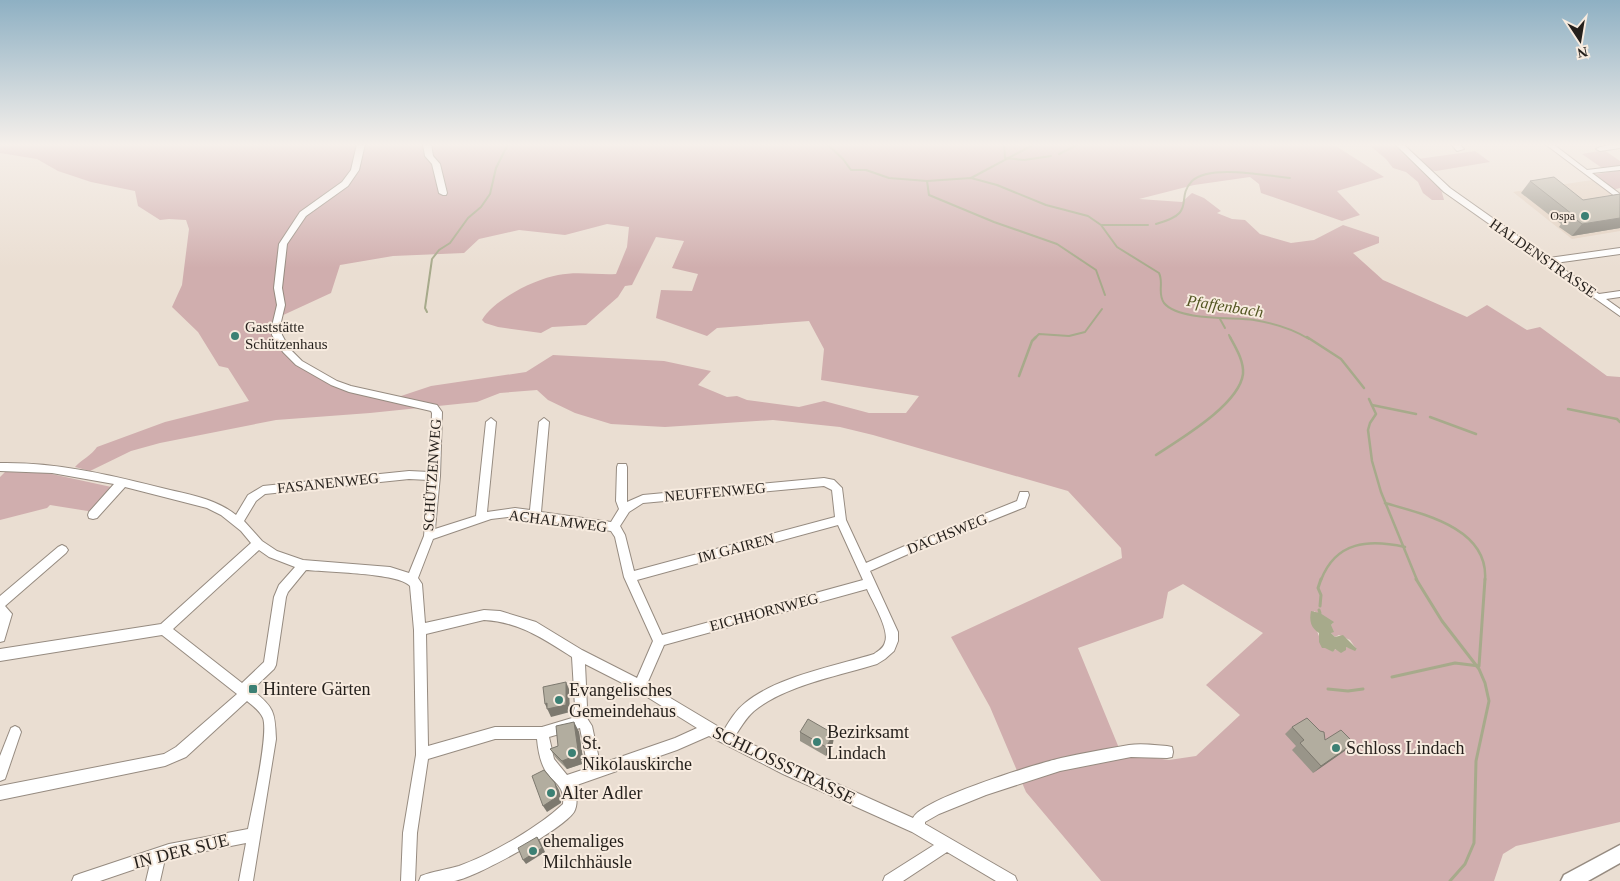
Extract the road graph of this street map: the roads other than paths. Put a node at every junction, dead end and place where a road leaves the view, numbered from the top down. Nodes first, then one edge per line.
1 (343, 185) edge
2 (441, 185) edge
3 (1442, 185) edge
4 (1603, 185) edge
5 (443, 193) dead end
6 (1620, 198) edge
7 (1620, 251) edge
8 (1548, 261) junction
9 (1620, 294) edge
10 (1598, 297) junction
11 (1620, 313) edge
12 (491, 422) dead end
13 (544, 422) dead end
14 (0, 467) edge
15 (622, 467) dead end
16 (435, 476) junction
17 (122, 483) junction
18 (1024, 495) dead end
19 (624, 507) junction
20 (93, 515) dead end
21 (536, 515) junction
22 (481, 518) junction
23 (841, 520) junction
24 (238, 522) junction
25 (614, 527) junction
26 (429, 536) junction
27 (258, 544) junction
28 (62, 550) dead end
29 (303, 565) junction
30 (864, 569) junction
31 (630, 577) junction
32 (412, 579) junction
33 (870, 583) junction
34 (0, 603) edge
35 (0, 608) edge
36 (164, 629) junction
37 (420, 630) junction
38 (0, 637) edge
39 (659, 641) junction
40 (578, 654) junction
41 (0, 655) edge
42 (640, 686) junction
43 (244, 693) junction
44 (580, 718) junction
45 (709, 729) junction
46 (15, 732) dead end
47 (542, 733) junction
48 (727, 737) junction
49 (1167, 752) dead end
50 (422, 755) junction
51 (595, 772) junction
52 (0, 774) edge
53 (566, 782) junction
54 (0, 793) edge
55 (917, 828) junction
56 (255, 834) junction
57 (946, 845) junction
58 (159, 854) junction
59 (1620, 854) edge
60 (79, 881) edge
61 (153, 881) edge
62 (246, 881) edge
63 (408, 881) edge
64 (426, 881) edge
65 (890, 881) edge
66 (1010, 881) edge
67 (1570, 881) edge

1 - 16 street, SCHÜTZENWEG
2 - 5 street
3 - 8 street, HALDENSTRASSE
4 - 6 street
7 - 8 street
8 - 10 street, HALDENSTRASSE
9 - 10 street
10 - 11 street, HALDENSTRASSE
12 - 22 street
13 - 21 street
14 - 17 street
15 - 19 street
16 - 24 street, FASANENWEG
16 - 26 street, SCHÜTZENWEG
17 - 20 street
17 - 24 street
18 - 30 street, DACHSWEG
19 - 23 street, NEUFFENWEG
19 - 25 street
21 - 22 street, ACHALMWEG
21 - 25 street, ACHALMWEG
22 - 26 street, ACHALMWEG
23 - 30 street
23 - 31 street, IM GAIREN
24 - 27 street
25 - 31 street, ACHALMWEG
26 - 32 street, SCHÜTZENWEG
27 - 29 street
27 - 36 street
28 - 34 street
29 - 32 street
29 - 43 street
30 - 33 street
31 - 39 street, ACHALMWEG
32 - 37 street
33 - 39 street, EICHHORNWEG
33 - 48 street
35 - 38 street
36 - 41 street
36 - 43 street
37 - 40 street, SCHLOSSSTRASSE
37 - 50 street
39 - 42 street
40 - 42 street, SCHLOSSSTRASSE
40 - 44 street
42 - 45 street, SCHLOSSSTRASSE
43 - 54 street
43 - 56 street
44 - 47 street
44 - 51 street
45 - 48 street, SCHLOSSSTRASSE
45 - 51 street
46 - 52 street
47 - 50 street
47 - 53 street
48 - 55 street, SCHLOSSSTRASSE
49 - 55 street
50 - 63 street
51 - 53 street
53 - 64 street
55 - 57 street, SCHLOSSSTRASSE
56 - 58 street, IN DER SUE
56 - 62 street
57 - 65 street
57 - 66 street, SCHLOSSSTRASSE
58 - 60 street, IN DER SUE
58 - 61 street
59 - 67 main road

